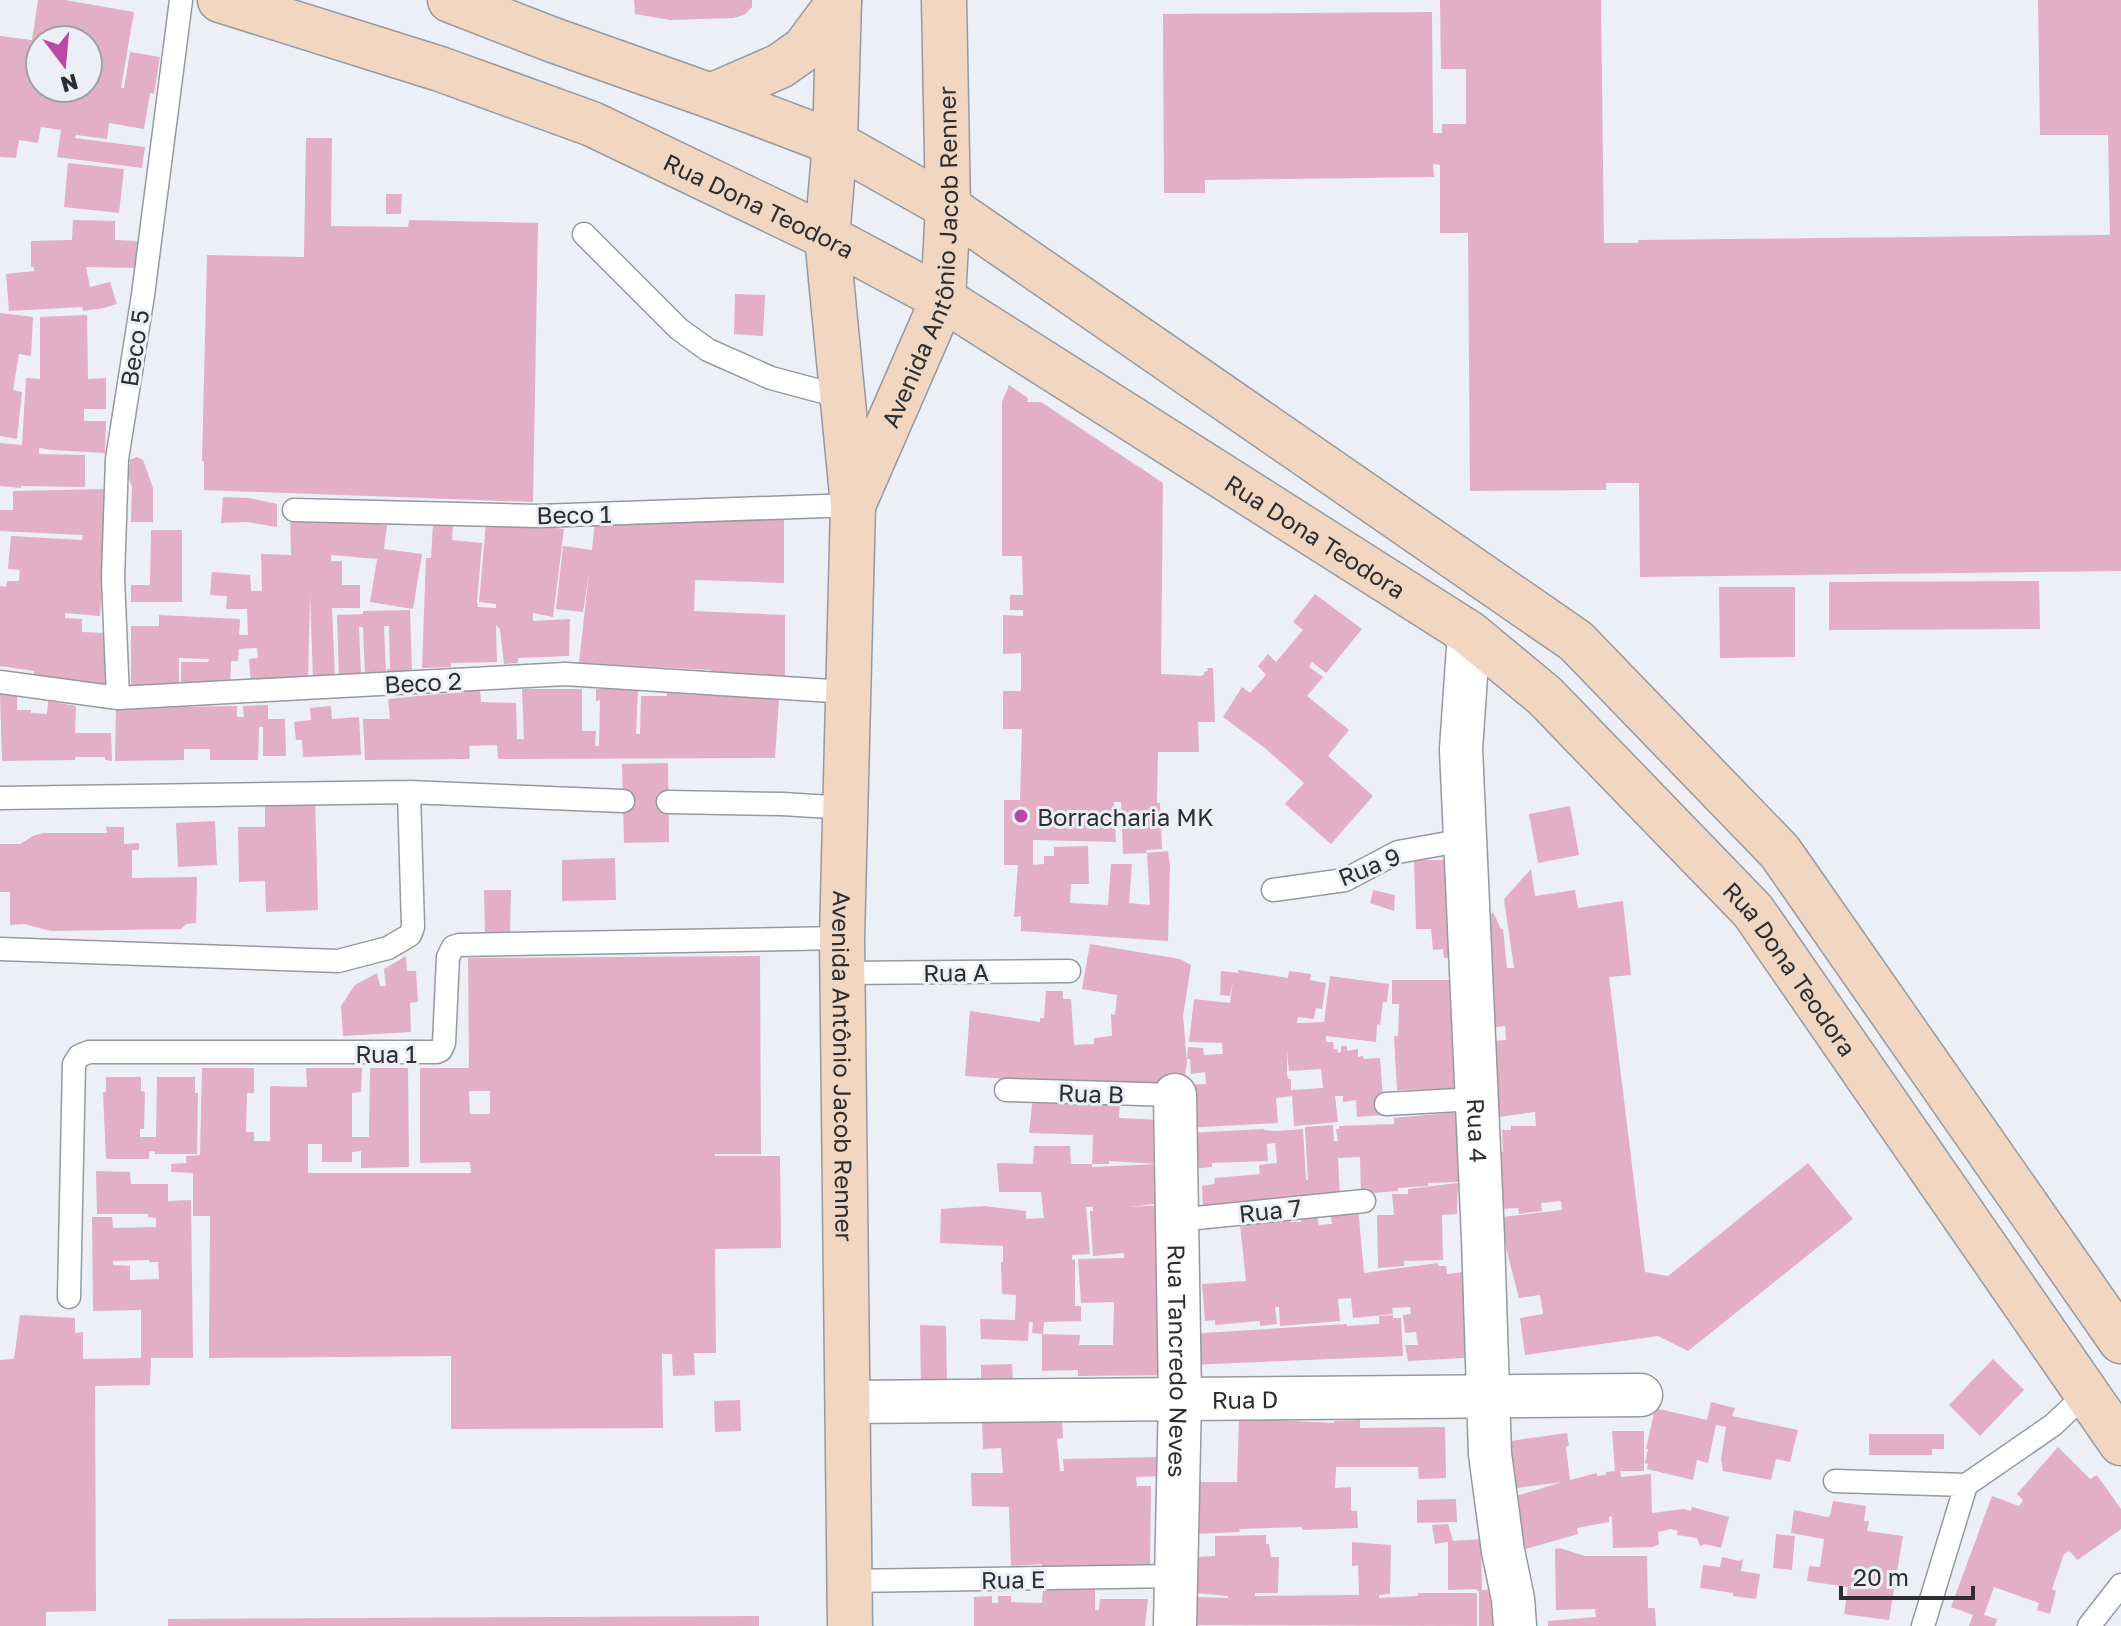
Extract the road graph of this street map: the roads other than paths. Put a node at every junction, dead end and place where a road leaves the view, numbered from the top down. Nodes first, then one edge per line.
1 (181, 0) edge
2 (220, 0) edge
3 (944, 0) edge
4 (839, 1) edge
5 (458, 3) edge
6 (440, 69) junction
7 (711, 96) junction
8 (835, 143) junction
9 (948, 207) junction
10 (584, 234) dead end
11 (827, 237) junction
12 (943, 299) junction
13 (842, 397) junction
14 (853, 505) junction
15 (294, 510) dead end
16 (1469, 633) junction
17 (0, 682) edge
18 (847, 692) junction
19 (118, 698) junction
20 (409, 792) junction
21 (0, 798) edge
22 (623, 801) dead end
23 (668, 802) dead end
24 (847, 808) junction
25 (1465, 840) junction
26 (1273, 890) dead end
27 (0, 949) edge
28 (843, 956) junction
29 (1069, 971) dead end
30 (1006, 1090) dead end
31 (1175, 1095) joint
32 (1476, 1099) junction
33 (1386, 1104) dead end
34 (1364, 1201) dead end
35 (1177, 1220) junction
36 (69, 1297) dead end
37 (2121, 1341) edge
38 (2087, 1393) junction
39 (1641, 1395) dead end
40 (1489, 1397) junction
41 (1180, 1398) junction
42 (849, 1402) junction
43 (2121, 1443) edge
44 (1835, 1481) dead end
45 (1966, 1485) junction
46 (1176, 1576) junction
47 (849, 1581) junction
48 (2121, 1585) edge
49 (850, 1626) edge
50 (1175, 1626) edge
51 (1515, 1626) edge
52 (1923, 1626) edge
53 (2089, 1626) edge

1 - 19 lane, Beco 5
2 - 6 main road, Rua Dona Teodora
3 - 9 main road, Avenida Antônio Jacob Renner
4 - 7 main road
4 - 8 main road, Avenida Antônio Jacob Renner
5 - 6 main road
5 - 7 main road
6 - 11 main road, Rua Dona Teodora
7 - 8 main road
8 - 9 main road
8 - 11 main road, Avenida Antônio Jacob Renner
9 - 12 main road, Avenida Antônio Jacob Renner
9 - 37 main road
10 - 13 lane
11 - 12 main road, Rua Dona Teodora
11 - 13 main road, Avenida Antônio Jacob Renner
12 - 14 main road, Avenida Antônio Jacob Renner
12 - 16 main road, Rua Dona Teodora
13 - 14 main road, Avenida Antônio Jacob Renner
14 - 15 lane, Beco 1
14 - 18 main road, Avenida Antônio Jacob Renner
16 - 25 street, Rua 4
16 - 38 main road, Rua Dona Teodora
17 - 19 lane, Beco 2
18 - 19 lane, Beco 2
18 - 24 main road, Avenida Antônio Jacob Renner
20 - 21 lane
20 - 22 lane
20 - 27 lane
23 - 24 lane
24 - 28 main road, Avenida Antônio Jacob Renner
25 - 26 lane, Rua 9
25 - 32 street, Rua 4
28 - 29 lane, Rua A
28 - 36 lane, Rua 1
28 - 42 main road, Avenida Antônio Jacob Renner
30 - 31 lane, Rua B
31 - 35 street, Rua Tancredo Neves
32 - 33 lane
32 - 40 street, Rua 4
34 - 35 lane, Rua 7
35 - 41 street, Rua Tancredo Neves
38 - 43 main road, Rua Dona Teodora
38 - 45 lane
39 - 40 street, Rua D
40 - 41 street, Rua D
40 - 51 street, Rua 4
41 - 42 street, Rua D
41 - 46 street, Rua Tancredo Neves
42 - 47 main road, Avenida Antônio Jacob Renner
44 - 45 lane
45 - 52 lane
46 - 47 lane, Rua E
46 - 50 street, Rua Tancredo Neves
47 - 49 main road, Avenida Antônio Jacob Renner
48 - 53 lane

